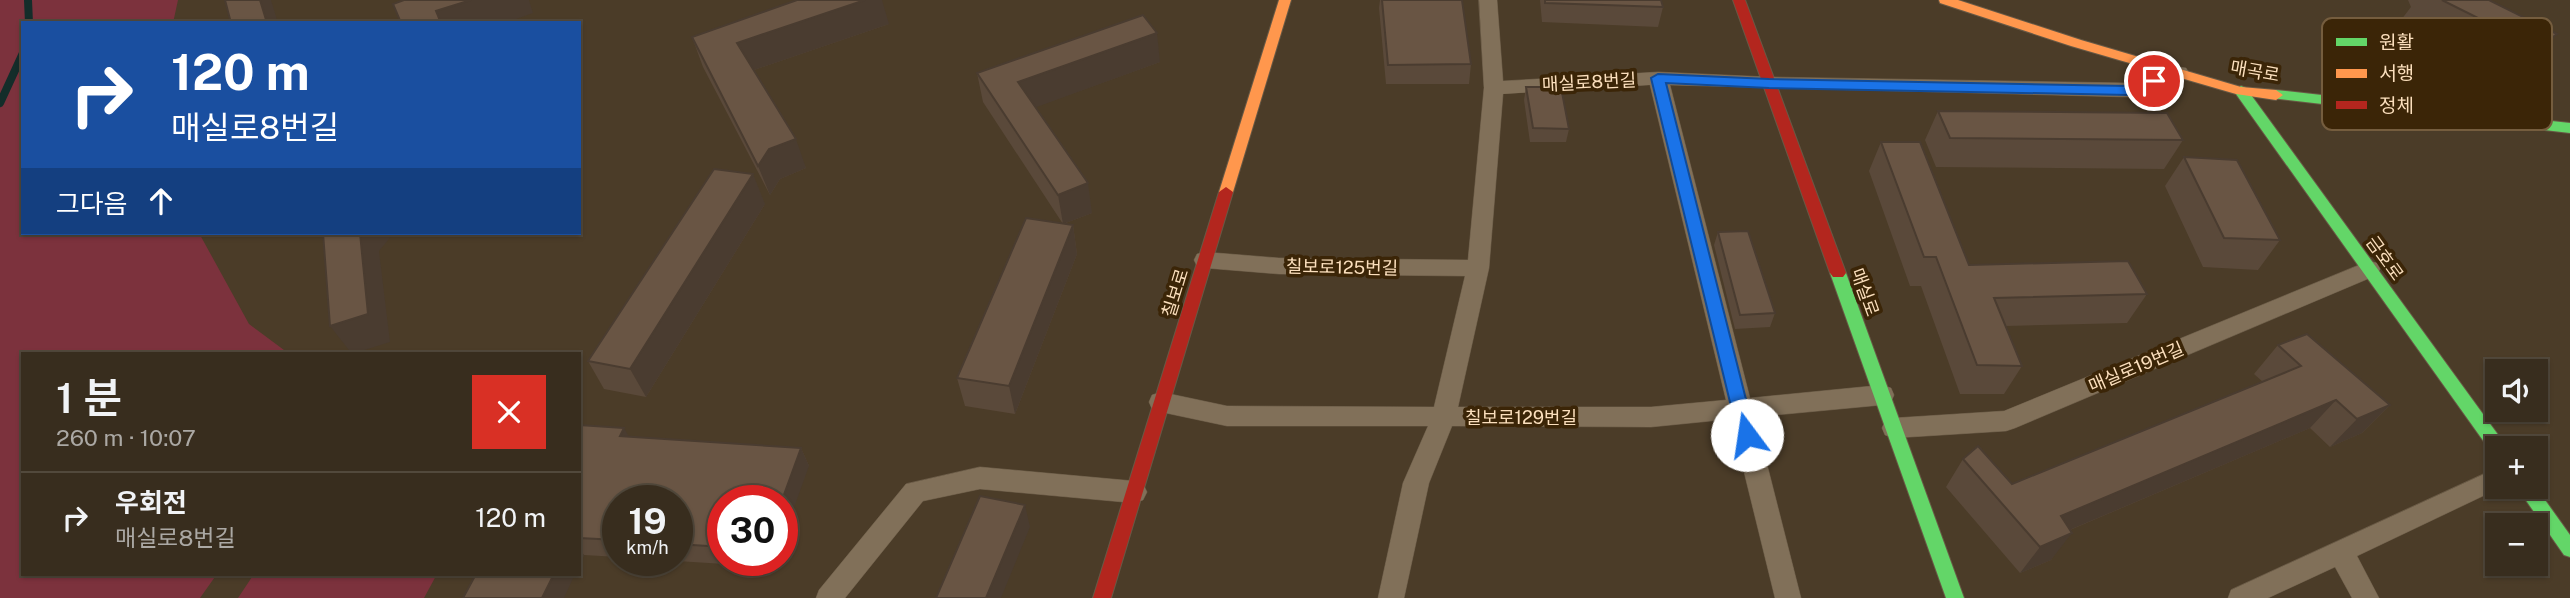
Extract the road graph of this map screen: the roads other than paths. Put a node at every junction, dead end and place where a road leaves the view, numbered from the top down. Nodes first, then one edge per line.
1 (1285, 0) edge
2 (1488, 0) edge
3 (1739, 0) edge
4 (1945, 0) edge
5 (2179, 73) junction
6 (1658, 78) junction
7 (1769, 83) junction
8 (1493, 88) junction
9 (2241, 92) junction
10 (2322, 101) edge
11 (2552, 126) edge
12 (2570, 128) edge
13 (1205, 260) junction
14 (1478, 268) junction
15 (2369, 269) junction
16 (1882, 395) junction
17 (1161, 402) junction
18 (1740, 408) junction
19 (1444, 417) junction
20 (1894, 428) junction
21 (2489, 436) edge
22 (2485, 484) edge
23 (1134, 492) junction
24 (2534, 499) edge
25 (2570, 549) edge
26 (2340, 551) junction
27 (829, 598) edge
28 (1102, 598) edge
29 (1391, 598) edge
30 (1788, 598) edge
31 (1955, 598) edge
32 (2241, 598) edge
33 (2366, 598) edge

1 - 13 street, 칠보로
2 - 8 street
3 - 7 street, 매실로
4 - 5 street, 매곡로
5 - 7 street
5 - 9 street, 매곡로
6 - 7 street, 매실로8번길
6 - 8 street, 매실로8번길
6 - 18 street
7 - 16 street, 매실로
8 - 14 street
9 - 10 street, 매곡로
9 - 15 street, 금호로
11 - 12 street, 매곡로
13 - 14 street, 칠보로125번길
13 - 17 street, 칠보로
14 - 19 street
15 - 20 street, 매실로19번길
15 - 21 street, 금호로
16 - 18 street, 칠보로129번길
16 - 20 street, 매실로
17 - 19 street, 칠보로129번길
17 - 23 street, 칠보로
18 - 19 street, 칠보로129번길
18 - 30 street
19 - 29 street
20 - 31 street, 매실로
22 - 26 street
23 - 27 street
23 - 28 street, 칠보로
24 - 25 street
26 - 32 street
26 - 33 street

